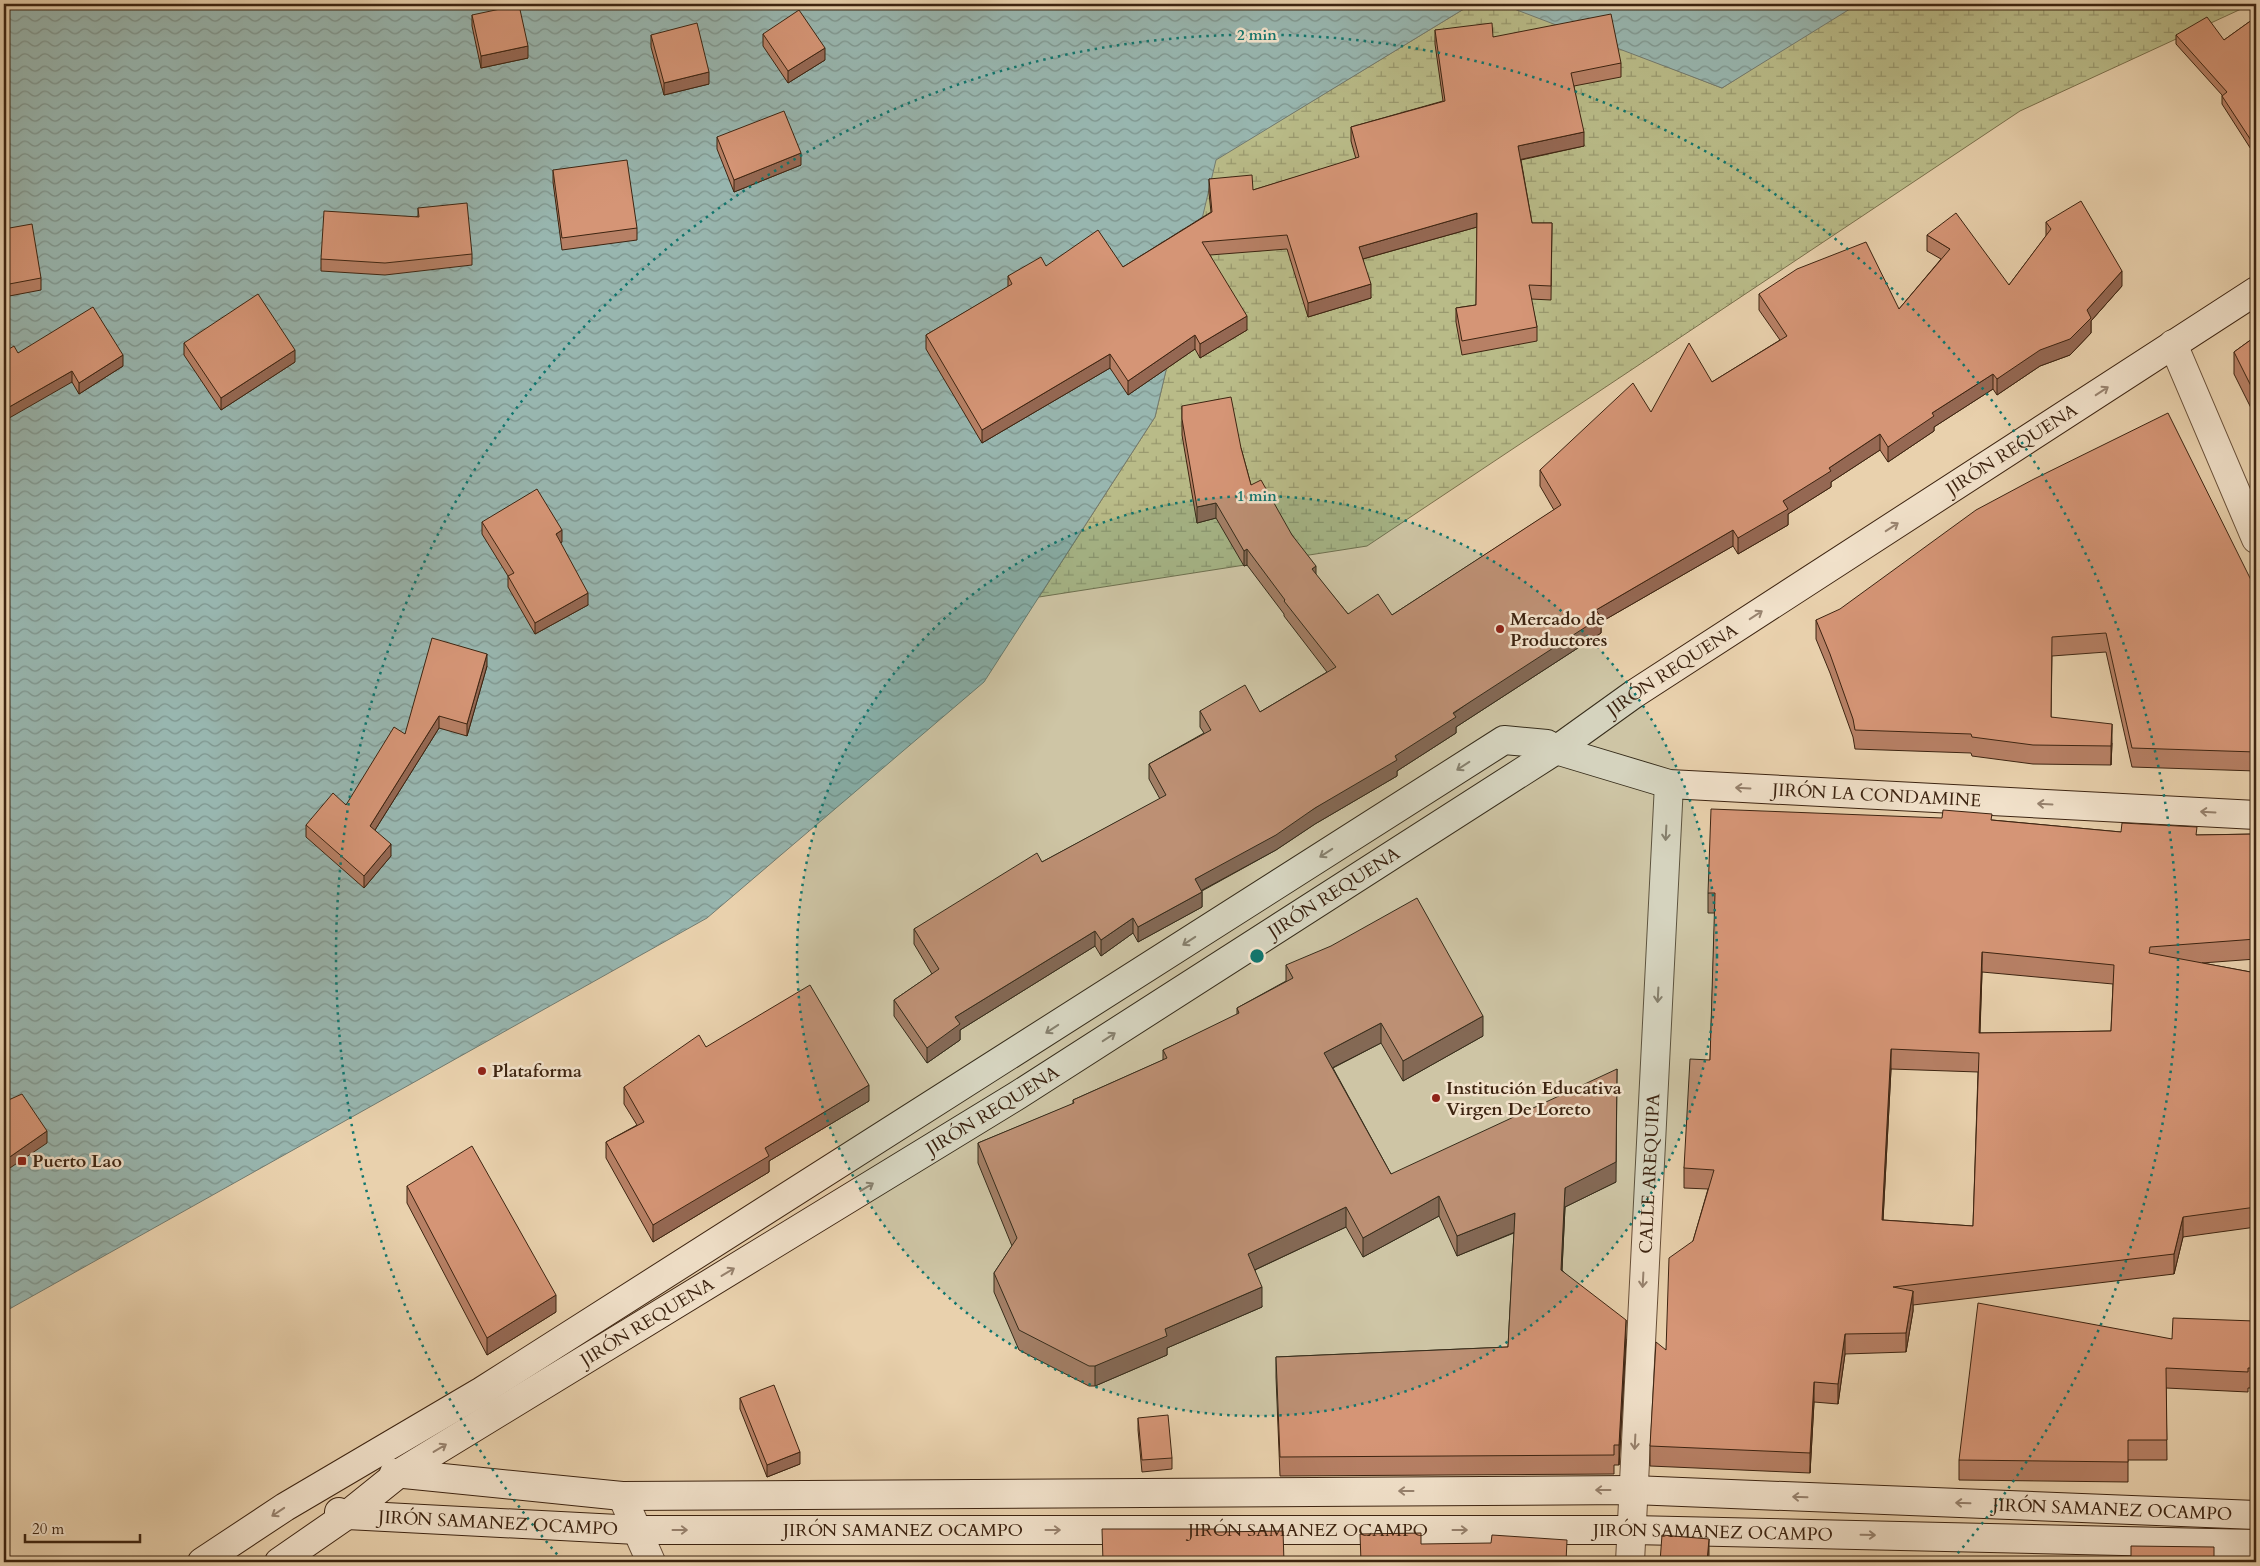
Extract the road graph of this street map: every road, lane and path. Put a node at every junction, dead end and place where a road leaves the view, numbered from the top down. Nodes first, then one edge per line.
1 (2256, 291) edge
2 (2173, 344) junction
3 (2256, 539) edge
4 (1504, 740) joint
5 (1556, 750) junction
6 (1669, 784) junction
7 (2256, 815) edge
8 (995, 1065) junction
9 (1018, 1095) junction
10 (350, 1470) junction
11 (398, 1474) junction
12 (1633, 1490) junction
13 (622, 1496) junction
14 (303, 1497) junction
15 (347, 1515) junction
16 (2256, 1515) edge
17 (637, 1530) junction
18 (1632, 1530) junction
19 (2256, 1544) edge
20 (202, 1562) edge
21 (279, 1562) edge
22 (651, 1562) edge
23 (1630, 1562) edge

1 - 2 street, JIRÓN REQUENA
2 - 3 street
5 -> 2 street, JIRÓN REQUENA
4 - 5 street, JIRÓN LA CONDAMINE
4 -> 8 street, JIRÓN REQUENA
5 - 6 street, JIRÓN LA CONDAMINE
9 -> 5 street, JIRÓN REQUENA
7 -> 6 street, JIRÓN LA CONDAMINE
6 -> 12 street, CALLE AREQUIPA
8 - 9 street
8 - 10 street, JIRÓN REQUENA
11 -> 9 street, JIRÓN REQUENA
10 - 11 street, JIRÓN SAMANEZ OCAMPO
10 - 14 street, JIRÓN REQUENA
11 - 13 street, JIRÓN SAMANEZ OCAMPO
11 - 15 street, JIRÓN REQUENA
12 -> 13 street, JIRÓN SAMANEZ OCAMPO
16 -> 12 street, JIRÓN SAMANEZ OCAMPO
12 - 18 street, CALLE AREQUIPA
13 - 17 street
14 - 15 street, JIRÓN SAMANEZ OCAMPO
14 -> 20 street, JIRÓN REQUENA
15 - 17 street, JIRÓN SAMANEZ OCAMPO
15 - 21 street, JIRÓN REQUENA
17 -> 18 street, JIRÓN SAMANEZ OCAMPO
17 - 22 street
18 -> 19 street, JIRÓN SAMANEZ OCAMPO
18 - 23 street, CALLE AREQUIPA

